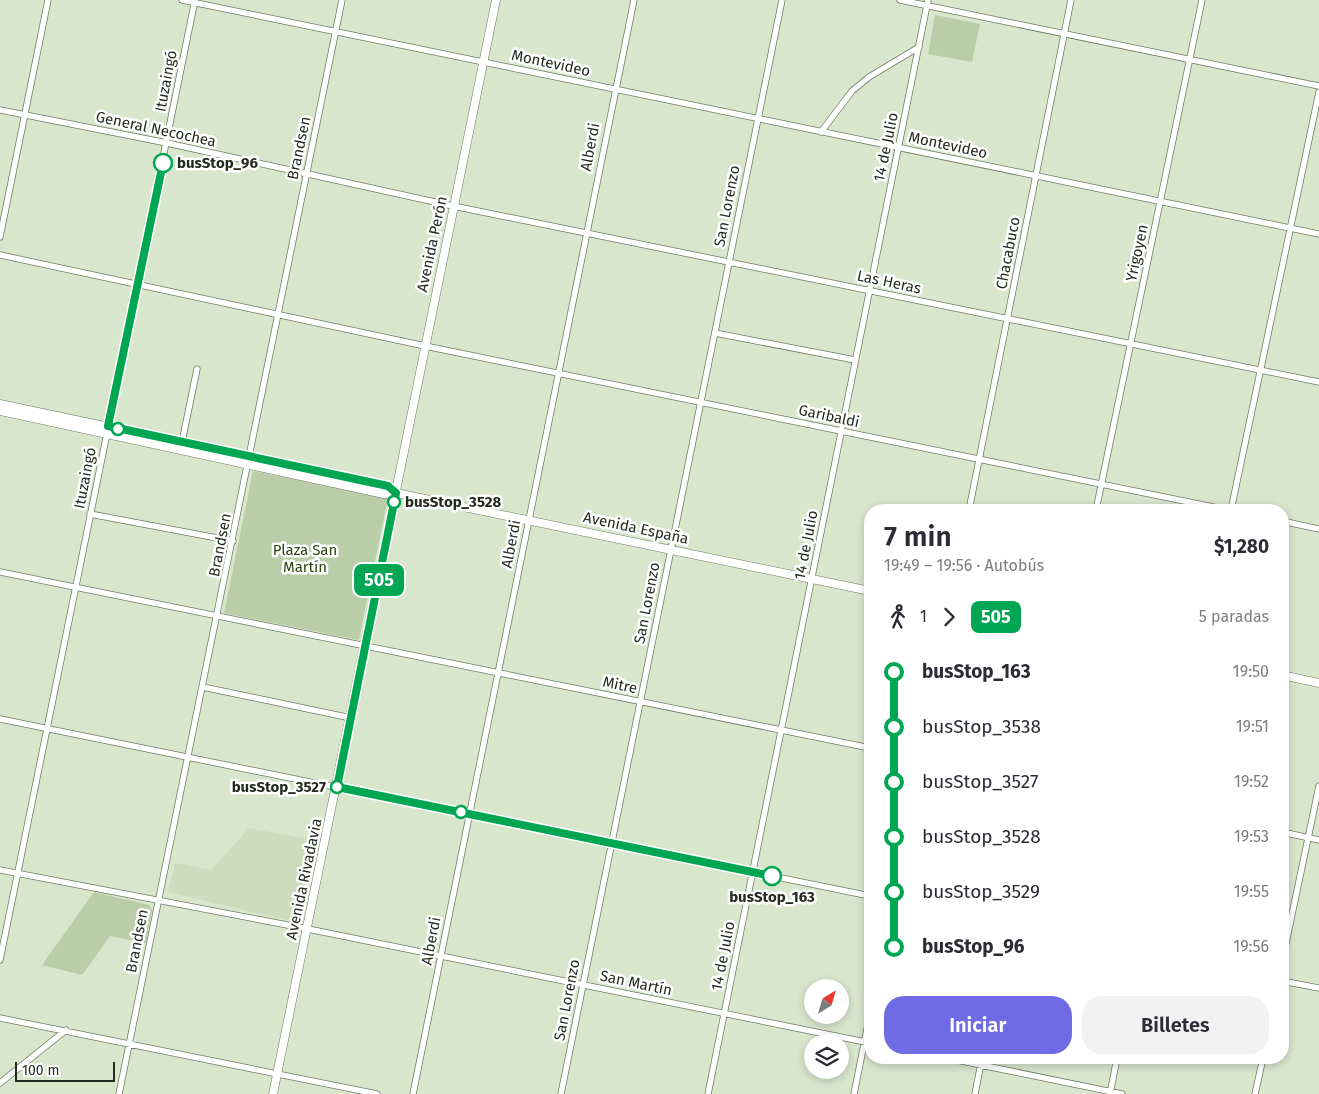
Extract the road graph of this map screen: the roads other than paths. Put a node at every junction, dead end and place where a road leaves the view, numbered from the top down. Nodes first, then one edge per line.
1 (48, 0) edge
2 (182, 0) edge
3 (342, 0) edge
4 (496, 0) edge
5 (634, 0) edge
6 (782, 0) edge
7 (900, 0) edge
8 (1071, 0) edge
9 (1202, 0) edge
10 (195, 1) edge
11 (927, 3) edge
12 (336, 32) junction
13 (1065, 32) junction
14 (919, 47) junction
15 (1190, 59) junction
16 (483, 62) junction
17 (1319, 86) edge
18 (615, 89) junction
19 (1319, 92) edge
20 (0, 110) edge
21 (25, 115) junction
22 (758, 119) junction
23 (821, 132) junction
24 (167, 143) junction
25 (898, 148) junction
26 (306, 176) junction
27 (1036, 176) junction
28 (1160, 202) junction
29 (454, 206) junction
30 (1290, 228) junction
31 (586, 232) junction
32 (1319, 234) edge
33 (0, 237) edge
34 (0, 255) edge
35 (729, 262) junction
36 (137, 284) junction
37 (869, 290) junction
38 (278, 314) junction
39 (1008, 319) junction
40 (715, 332) junction
41 (1131, 344) junction
42 (425, 346) junction
43 (855, 360) junction
44 (196, 369) dead end
45 (1261, 370) junction
46 (558, 373) junction
47 (1319, 382) edge
48 (700, 402) junction
49 (0, 404) edge
50 (0, 412) edge
51 (107, 430) junction
52 (841, 431) junction
53 (182, 442) junction
54 (980, 459) junction
55 (249, 460) junction
56 (1102, 484) junction
57 (396, 493) junction
58 (971, 504) edge
59 (1097, 504) edge
60 (1200, 504) edge
61 (1231, 504) edge
62 (90, 514) junction
63 (528, 520) junction
64 (1289, 523) edge
65 (1319, 529) edge
66 (233, 541) junction
67 (671, 550) junction
68 (0, 572) edge
69 (812, 579) junction
70 (75, 588) junction
71 (864, 590) edge
72 (218, 617) junction
73 (366, 646) junction
74 (498, 672) junction
75 (1289, 677) edge
76 (1319, 683) edge
77 (203, 687) junction
78 (640, 701) junction
79 (351, 718) junction
80 (0, 719) edge
81 (46, 728) junction
82 (781, 730) junction
83 (864, 747) edge
84 (187, 757) junction
85 (1319, 786) edge
86 (337, 787) junction
87 (469, 814) junction
88 (1289, 834) edge
89 (1308, 838) junction
90 (1319, 840) edge
91 (611, 843) junction
92 (0, 870) edge
93 (753, 872) junction
94 (17, 874) junction
95 (864, 895) edge
96 (158, 902) junction
97 (308, 929) junction
98 (1289, 929) edge
99 (441, 956) junction
100 (0, 960) edge
101 (1289, 982) edge
102 (583, 985) junction
103 (1319, 988) edge
104 (724, 1014) junction
105 (0, 1018) edge
106 (66, 1030) junction
107 (864, 1041) edge
108 (130, 1043) junction
109 (864, 1054) edge
110 (981, 1064) edge
111 (994, 1064) edge
112 (1116, 1064) edge
113 (1262, 1064) edge
114 (278, 1073) junction
115 (0, 1083) edge
116 (1111, 1093) edge
117 (119, 1094) edge
118 (274, 1094) edge
119 (377, 1094) edge
120 (413, 1094) edge
121 (561, 1094) edge
122 (708, 1094) edge
123 (854, 1094) edge
124 (974, 1094) edge
125 (1122, 1094) edge
126 (1255, 1094) edge

1 - 21 street
2 - 10 street, Montevideo
3 - 12 street, Brandsen
4 - 16 main road, Avenida Perón
5 - 18 street, Alberdi
6 - 22 street, San Lorenzo
7 - 11 street
8 - 13 street, Chacabuco
9 - 15 street, Yrigoyen
10 - 12 street, Montevideo
10 - 24 street, Ituzaingó
11 - 13 street
11 - 14 street, 14 de Julio
12 - 16 street, Montevideo
12 - 26 street, Brandsen
13 - 15 street
13 - 27 street, Chacabuco
14 - 23 street
14 - 25 street, 14 de Julio
15 - 17 street
15 - 28 street, Yrigoyen
16 - 18 street, Montevideo
16 - 29 main road, Avenida Perón
18 - 22 street, Montevideo
18 - 31 street, Alberdi
19 - 30 street
20 - 21 street, General Necochea
21 - 24 street, General Necochea
21 - 33 street
22 - 23 street, Montevideo
22 - 35 street, San Lorenzo
23 - 25 street, Montevideo
24 - 26 street, General Necochea
24 - 36 street, Ituzaingó
25 - 27 street, Montevideo
25 - 37 street, 14 de Julio
26 - 29 street, General Necochea
26 - 38 street, Brandsen
27 - 28 street, Montevideo
27 - 39 street, Chacabuco
28 - 30 street, Montevideo
28 - 41 street, Yrigoyen
29 - 31 street, Las Heras
29 - 42 main road, Avenida Perón
30 - 32 street, Montevideo
30 - 45 street
31 - 35 street, Las Heras
31 - 46 street, Alberdi
34 - 36 street, Garibaldi
35 - 37 street, Las Heras
35 - 40 street, San Lorenzo
36 - 38 street, Garibaldi
36 - 51 street, Ituzaingó
37 - 39 street, Las Heras
37 - 43 street, 14 de Julio
38 - 42 street, Garibaldi
38 - 55 street, Brandsen
39 - 41 street, Las Heras
39 - 54 street, Chacabuco
40 - 43 street
40 - 48 street, San Lorenzo
41 - 45 street, Las Heras
41 - 56 street, Yrigoyen
42 - 46 street, Garibaldi
42 - 57 main road, Avenida Perón
43 - 52 street, 14 de Julio
44 - 53 street
45 - 47 street, Las Heras
45 - 61 street
46 - 48 street, Garibaldi
46 - 63 street, Alberdi
48 - 52 street, Garibaldi
48 - 67 street, San Lorenzo
49 - 51 main road
50 - 51 main road
51 - 53 main road
51 - 55 main road
51 - 62 street, Ituzaingó
52 - 54 street, Garibaldi
52 - 69 street, 14 de Julio
53 - 55 main road
54 - 56 street, Garibaldi
54 - 58 street, Chacabuco
55 - 57 main road, Avenida España
55 - 66 street, Brandsen
56 - 59 street, Yrigoyen
56 - 60 street, Garibaldi
57 - 63 main road, Avenida España
57 - 73 main road, Avenida Rivadavia
62 - 66 street
62 - 70 street, Ituzaingó
63 - 67 main road, Avenida España
63 - 74 street, Alberdi
64 - 65 street
66 - 72 street, Brandsen
67 - 69 main road, Avenida España
67 - 78 street, San Lorenzo
68 - 70 street, Mitre
69 - 71 main road, Avenida España
69 - 82 street, 14 de Julio
70 - 72 street, Mitre
70 - 81 street, Ituzaingó
72 - 73 street, Mitre
72 - 77 street, Brandsen
73 - 74 street, Mitre
73 - 79 main road, Avenida Rivadavia
74 - 78 street, Mitre
74 - 87 street, Alberdi
75 - 76 main road
77 - 79 street
77 - 84 street, Brandsen
78 - 82 street, Mitre
78 - 91 street, San Lorenzo
79 - 86 main road, Avenida Rivadavia
80 - 81 street
81 - 84 street
81 - 94 street, Ituzaingó
82 - 83 street, Mitre
82 - 93 street, 14 de Julio
84 - 86 street
84 - 96 street, Brandsen
85 - 89 street
86 - 87 street
86 - 97 main road, Avenida Rivadavia
87 - 91 street
87 - 99 street, Alberdi
88 - 89 street
89 - 90 street
89 - 98 street
91 - 93 street
91 - 102 street, San Lorenzo
92 - 94 street, San Martín
93 - 95 street
93 - 104 street, 14 de Julio
94 - 96 street, San Martín
94 - 100 street, Ituzaingó
96 - 97 street, San Martín
96 - 108 street, Brandsen
97 - 99 street, San Martín
97 - 114 main road, Avenida Rivadavia
99 - 102 street, San Martín
99 - 120 street, Alberdi
101 - 103 street
102 - 104 street, San Martín
102 - 121 street, San Lorenzo
104 - 107 street, San Martín
104 - 122 street, 14 de Julio
105 - 106 street
106 - 108 street
106 - 115 street
108 - 114 street
108 - 117 street, Brandsen
109 - 123 street
110 - 124 street
111 - 116 street
112 - 116 street
113 - 126 street
114 - 118 main road, Avenida Rivadavia
114 - 119 street
116 - 125 street

